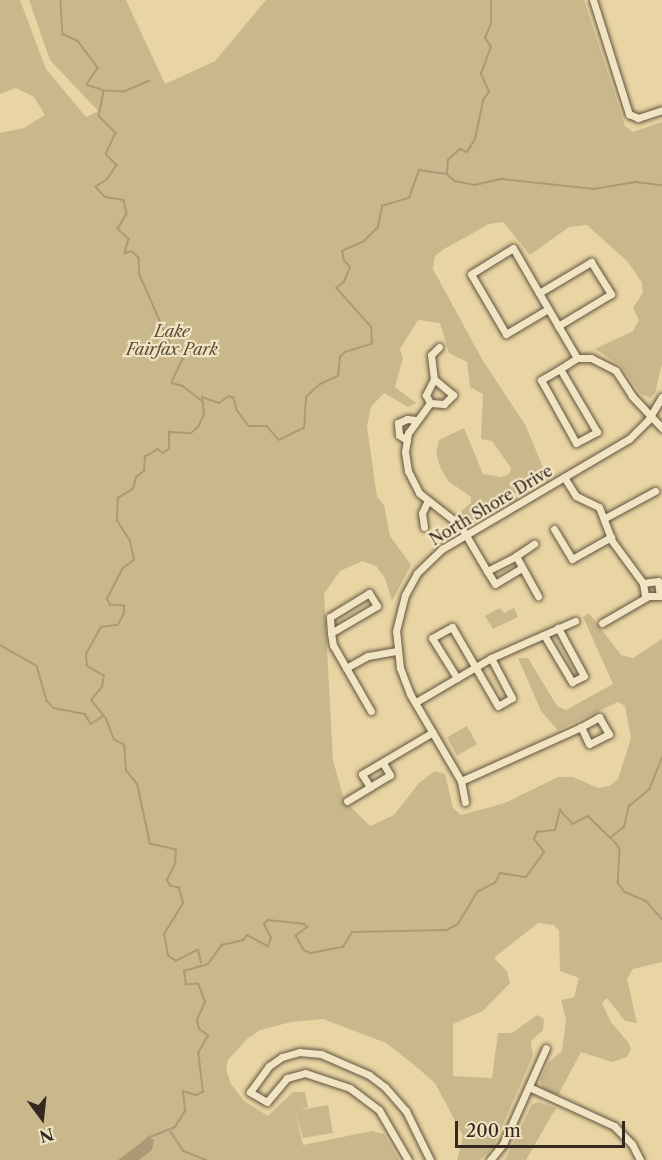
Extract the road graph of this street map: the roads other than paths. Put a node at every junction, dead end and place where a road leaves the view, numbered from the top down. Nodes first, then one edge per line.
1 (593, 0) edge
2 (662, 110) edge
3 (539, 293) junction
4 (548, 309) junction
5 (558, 326) junction
6 (439, 347) dead end
7 (577, 358) junction
8 (561, 369) junction
9 (434, 379) junction
10 (662, 397) edge
11 (430, 403) junction
12 (652, 415) junction
13 (416, 420) junction
14 (662, 428) edge
15 (406, 440) junction
16 (564, 477) junction
17 (655, 491) dead end
18 (428, 500) junction
19 (605, 518) junction
20 (424, 527) dead end
21 (554, 530) dead end
22 (464, 535) junction
23 (611, 537) junction
24 (534, 544) dead end
25 (516, 556) junction
26 (522, 568) junction
27 (487, 571) junction
28 (643, 583) junction
29 (662, 586) edge
30 (538, 596) dead end
31 (647, 597) junction
32 (575, 621) dead end
33 (602, 623) dead end
34 (558, 628) junction
35 (331, 633) junction
36 (544, 635) junction
37 (396, 651) junction
38 (490, 658) junction
39 (476, 667) junction
40 (346, 668) junction
41 (457, 678) junction
42 (417, 702) junction
43 (371, 711) dead end
44 (580, 727) dead end
45 (433, 732) junction
46 (383, 763) junction
47 (461, 781) junction
48 (370, 787) junction
49 (347, 801) dead end
50 (465, 802) dead end
51 (546, 1048) dead end
52 (529, 1087) junction
53 (408, 1160) edge
54 (430, 1160) edge
55 (490, 1160) edge
56 (640, 1160) edge

1 - 2 street
3 - 4 street
3 - 4 street
3 - 5 street
4 - 5 street
5 - 7 street
6 - 9 street
7 - 8 street
7 - 12 street
8 - 8 street
9 - 11 street
9 - 11 street
10 - 12 street, North Shore Drive
11 - 13 street
12 - 14 street
12 - 16 street, North Shore Drive
13 - 15 street
13 - 15 street
15 - 18 street
16 - 19 street
16 - 22 street, North Shore Drive
17 - 19 street
18 - 20 street
18 - 22 street
19 - 23 street
21 - 23 street
22 - 27 street
22 - 37 street, North Shore Drive
23 - 28 street
24 - 25 street
25 - 26 street
25 - 27 street
26 - 27 street
26 - 30 street
28 - 29 street
28 - 31 street
29 - 31 street
31 - 33 street
32 - 34 street
34 - 36 street
34 - 36 street
35 - 35 street
35 - 40 street
36 - 38 street
37 - 40 street
37 - 42 street, North Shore Drive
38 - 39 street
38 - 39 street
39 - 41 street
39 - 41 street
40 - 43 street
41 - 42 street
42 - 45 street, North Shore Drive
44 - 47 street
45 - 46 street
45 - 47 street, North Shore Drive
46 - 48 street
46 - 48 street
47 - 50 street, North Shore Drive
48 - 49 street
51 - 52 street
52 - 55 street
52 - 56 street
53 - 54 street

